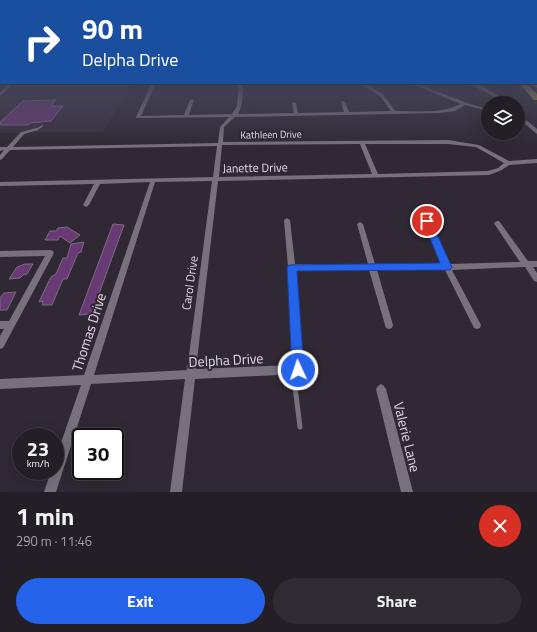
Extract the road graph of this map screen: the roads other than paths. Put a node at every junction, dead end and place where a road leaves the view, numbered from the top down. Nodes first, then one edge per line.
1 (145, 102) edge
2 (191, 102) edge
3 (240, 102) edge
4 (343, 102) dead end
5 (387, 102) edge
6 (460, 102) edge
7 (294, 103) dead end
8 (465, 104) junction
9 (481, 108) edge
10 (394, 113) junction
11 (296, 114) junction
12 (347, 114) junction
13 (232, 115) junction
14 (186, 116) junction
15 (525, 121) edge
16 (42, 126) dead end
17 (537, 132) edge
18 (23, 133) joint
19 (362, 142) junction
20 (220, 144) junction
21 (0, 149) edge
22 (9, 149) junction
23 (0, 158) edge
24 (537, 161) edge
25 (508, 163) junction
26 (376, 176) junction
27 (216, 179) junction
28 (153, 181) junction
29 (98, 182) junction
30 (0, 184) edge
31 (86, 205) dead end
32 (287, 220) dead end
33 (427, 221) dead end
34 (497, 222) dead end
35 (360, 224) dead end
36 (0, 254) edge
37 (537, 264) edge
38 (527, 265) junction
39 (371, 266) junction
40 (292, 267) junction
41 (447, 267) junction
42 (537, 279) edge
43 (0, 325) edge
44 (11, 325) junction
45 (389, 325) dead end
46 (477, 325) dead end
47 (0, 345) edge
48 (293, 370) junction
49 (190, 376) junction
50 (86, 381) junction
51 (0, 384) edge
52 (381, 389) dead end
53 (300, 427) dead end
54 (50, 492) edge
55 (176, 492) edge
56 (407, 492) edge

1 - 14 street
2 - 14 street
3 - 13 street, Carol Drive
4 - 12 street
5 - 10 street
6 - 8 street
7 - 11 street
8 - 9 street
8 - 10 street
10 - 12 street
11 - 12 street
11 - 13 street
13 - 14 street
13 - 20 street, Carol Drive
15 - 17 street
16 - 18 lane
18 - 22 street
19 - 20 street, Kathleen Drive
19 - 25 street, Kathleen Drive
19 - 26 street
20 - 22 street, Kathleen Drive
20 - 27 street, Carol Drive
21 - 22 street, Kathleen Drive
22 - 23 street
24 - 25 street
25 - 26 street, Janette Drive
26 - 27 street, Janette Drive
27 - 28 street, Janette Drive
27 - 49 street, Carol Drive
28 - 29 street, Janette Drive
28 - 50 street, Thomas Drive
29 - 30 street, Janette Drive
29 - 31 street
32 - 40 street
33 - 41 street
34 - 38 street
35 - 39 street
36 - 44 street
37 - 38 street
38 - 41 street
38 - 42 street
39 - 40 street
39 - 41 street
39 - 45 street
40 - 48 street
41 - 46 street
43 - 44 street
44 - 47 street
48 - 49 street, Delpha Drive
48 - 53 lane
49 - 50 street, Delpha Drive
49 - 55 street, Carol Drive
50 - 51 street, Delpha Drive
50 - 54 street, Thomas Drive
52 - 56 street, Valerie Lane

